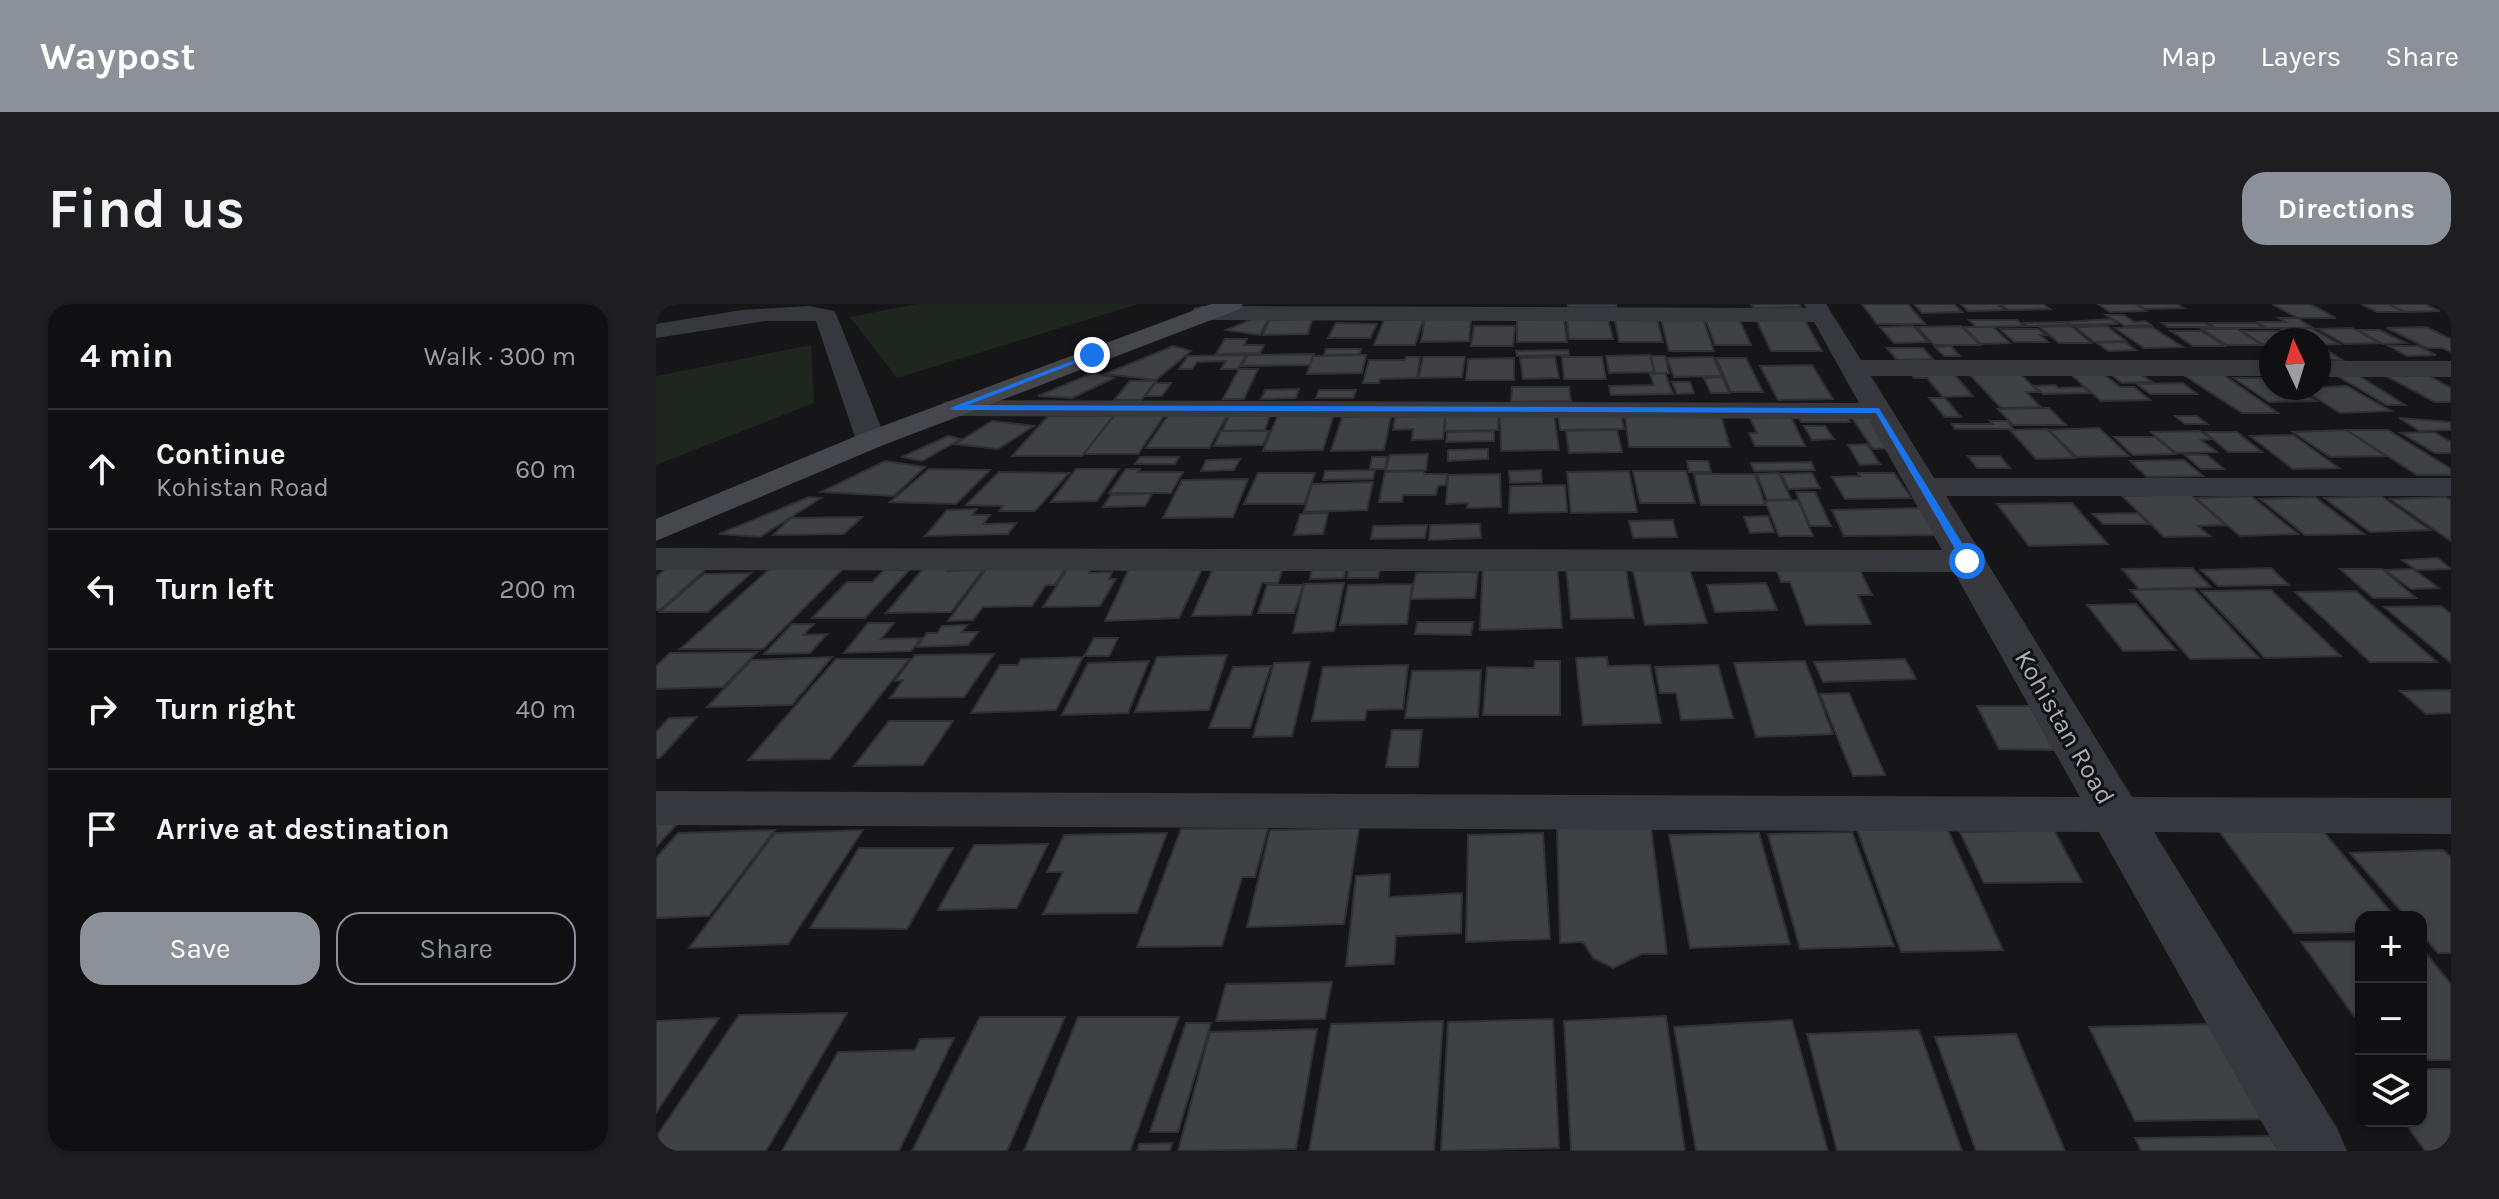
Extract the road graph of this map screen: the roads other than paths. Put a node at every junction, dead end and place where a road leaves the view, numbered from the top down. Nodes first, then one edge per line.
1 (1232, 304) edge
2 (1819, 310) edge
3 (1202, 313) junction
4 (656, 331) edge
5 (1854, 368) junction
6 (2259, 368) edge
7 (2331, 369) edge
8 (2451, 369) edge
9 (954, 408) junction
10 (1879, 411) junction
11 (871, 440) junction
12 (1924, 487) junction
13 (2451, 487) edge
14 (656, 531) edge
15 (656, 559) edge
16 (1967, 561) junction
17 (656, 808) edge
18 (2116, 814) junction
19 (2451, 816) edge
20 (2314, 1151) edge

1 - 3 main road
2 - 3 street
2 - 5 street, Kohistan Road
3 - 9 main road
4 - 11 street
5 - 6 street
5 - 10 street, Kohistan Road
7 - 8 street
9 - 10 street
9 - 11 main road
10 - 12 street, Kohistan Road
11 - 14 main road
12 - 13 street
12 - 16 street, Kohistan Road
15 - 16 street
16 - 18 street, Kohistan Road
17 - 18 street
18 - 19 street
18 - 20 street, Kohistan Road

